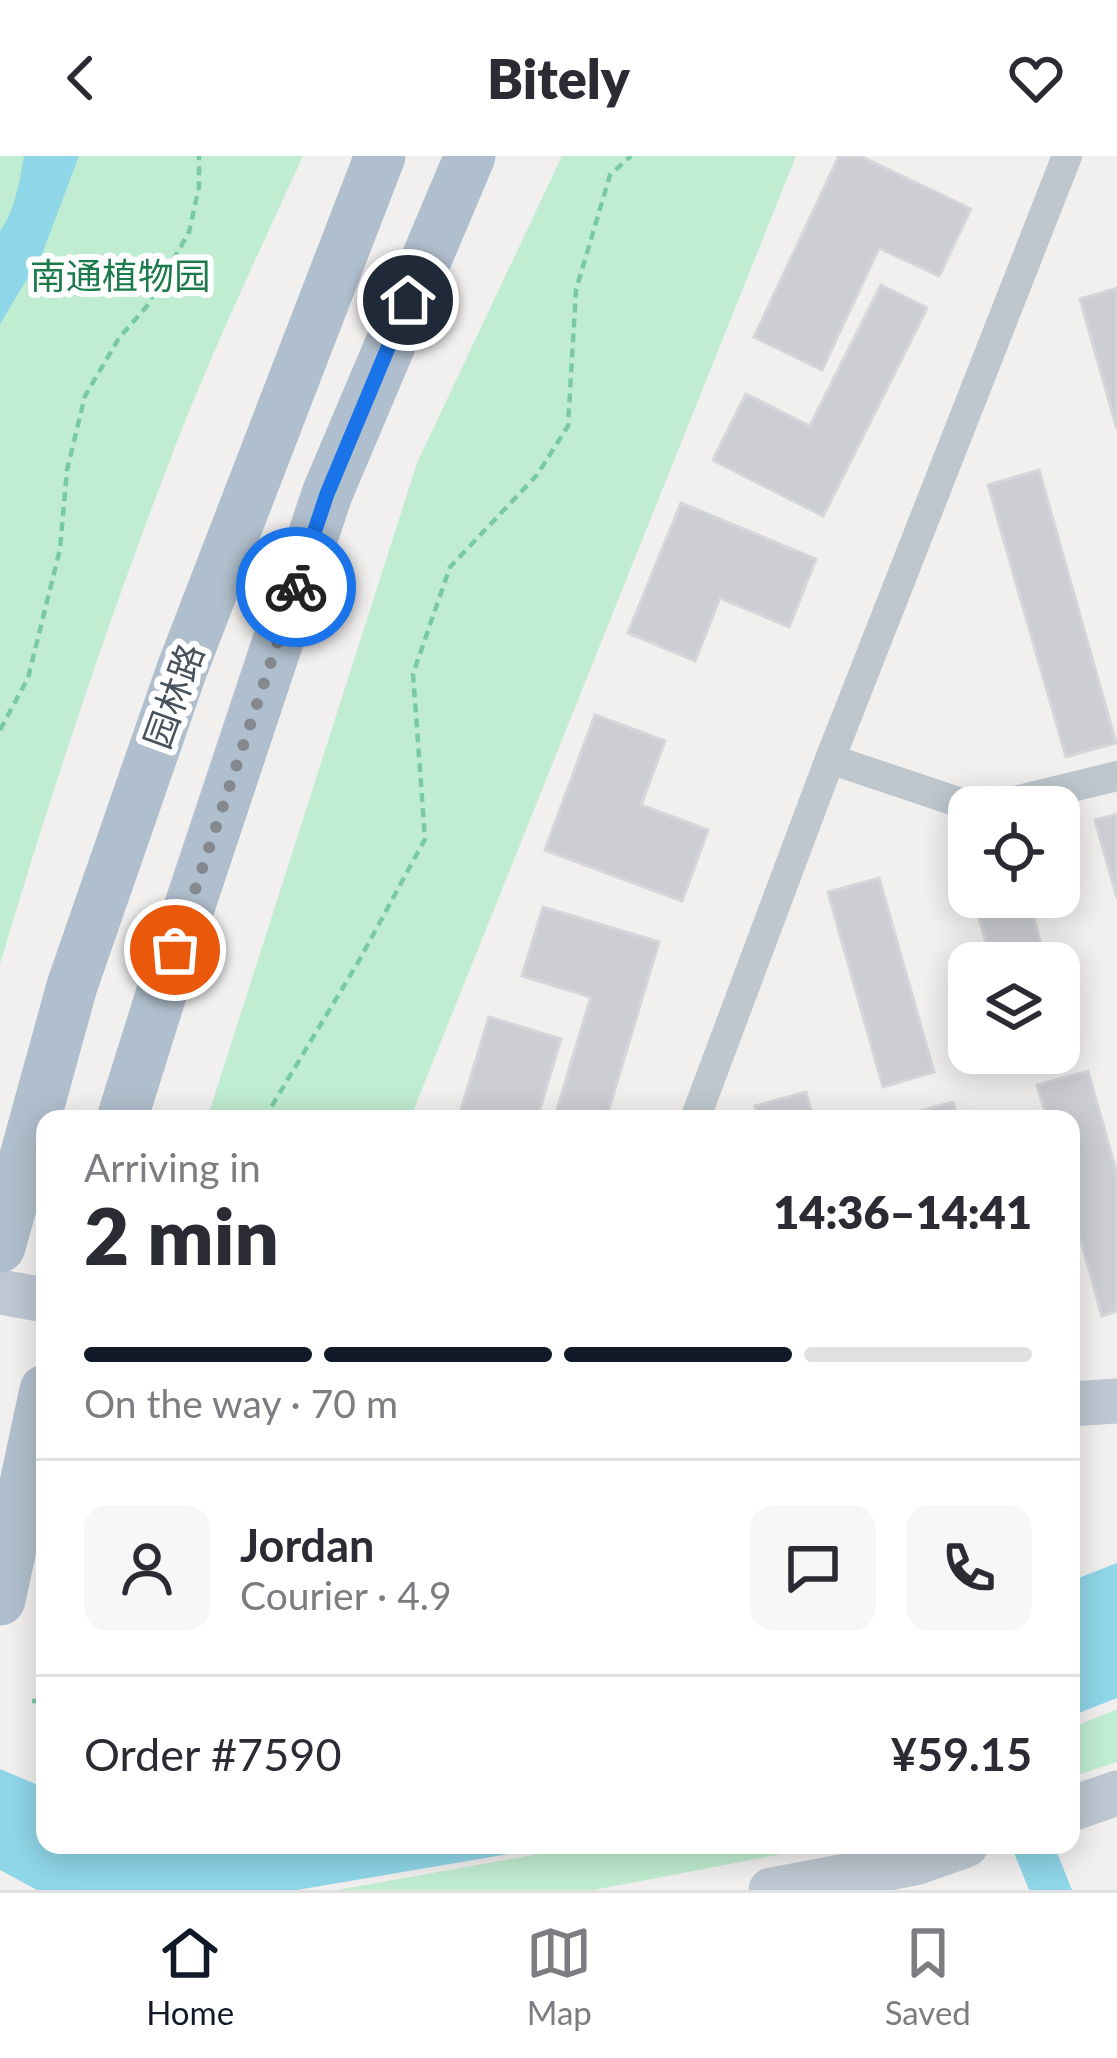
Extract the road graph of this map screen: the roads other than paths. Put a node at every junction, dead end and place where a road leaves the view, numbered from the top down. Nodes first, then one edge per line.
1 (380, 156) edge
2 (470, 156) edge
3 (1067, 156) edge
4 (830, 759) junction
5 (1117, 776) edge
6 (1076, 786) edge
7 (948, 798) edge
8 (38, 1110) edge
9 (125, 1110) edge
10 (698, 1110) edge
11 (36, 1116) edge
12 (0, 1246) edge
13 (0, 1292) edge
14 (36, 1298) edge
15 (1117, 1401) edge
16 (1080, 1403) edge
17 (36, 1432) edge
18 (0, 1600) edge
19 (1117, 1793) edge
20 (1080, 1806) edge
21 (953, 1854) edge
22 (920, 1877) edge
23 (771, 1890) edge

1 - 8 main road, 园林路
2 - 9 main road
3 - 4 street
4 - 7 street
4 - 10 street
5 - 6 street
11 - 12 main road, 园林路
13 - 14 street
15 - 16 street
17 - 18 main road
19 - 20 street
21 - 22 street
22 - 23 street

